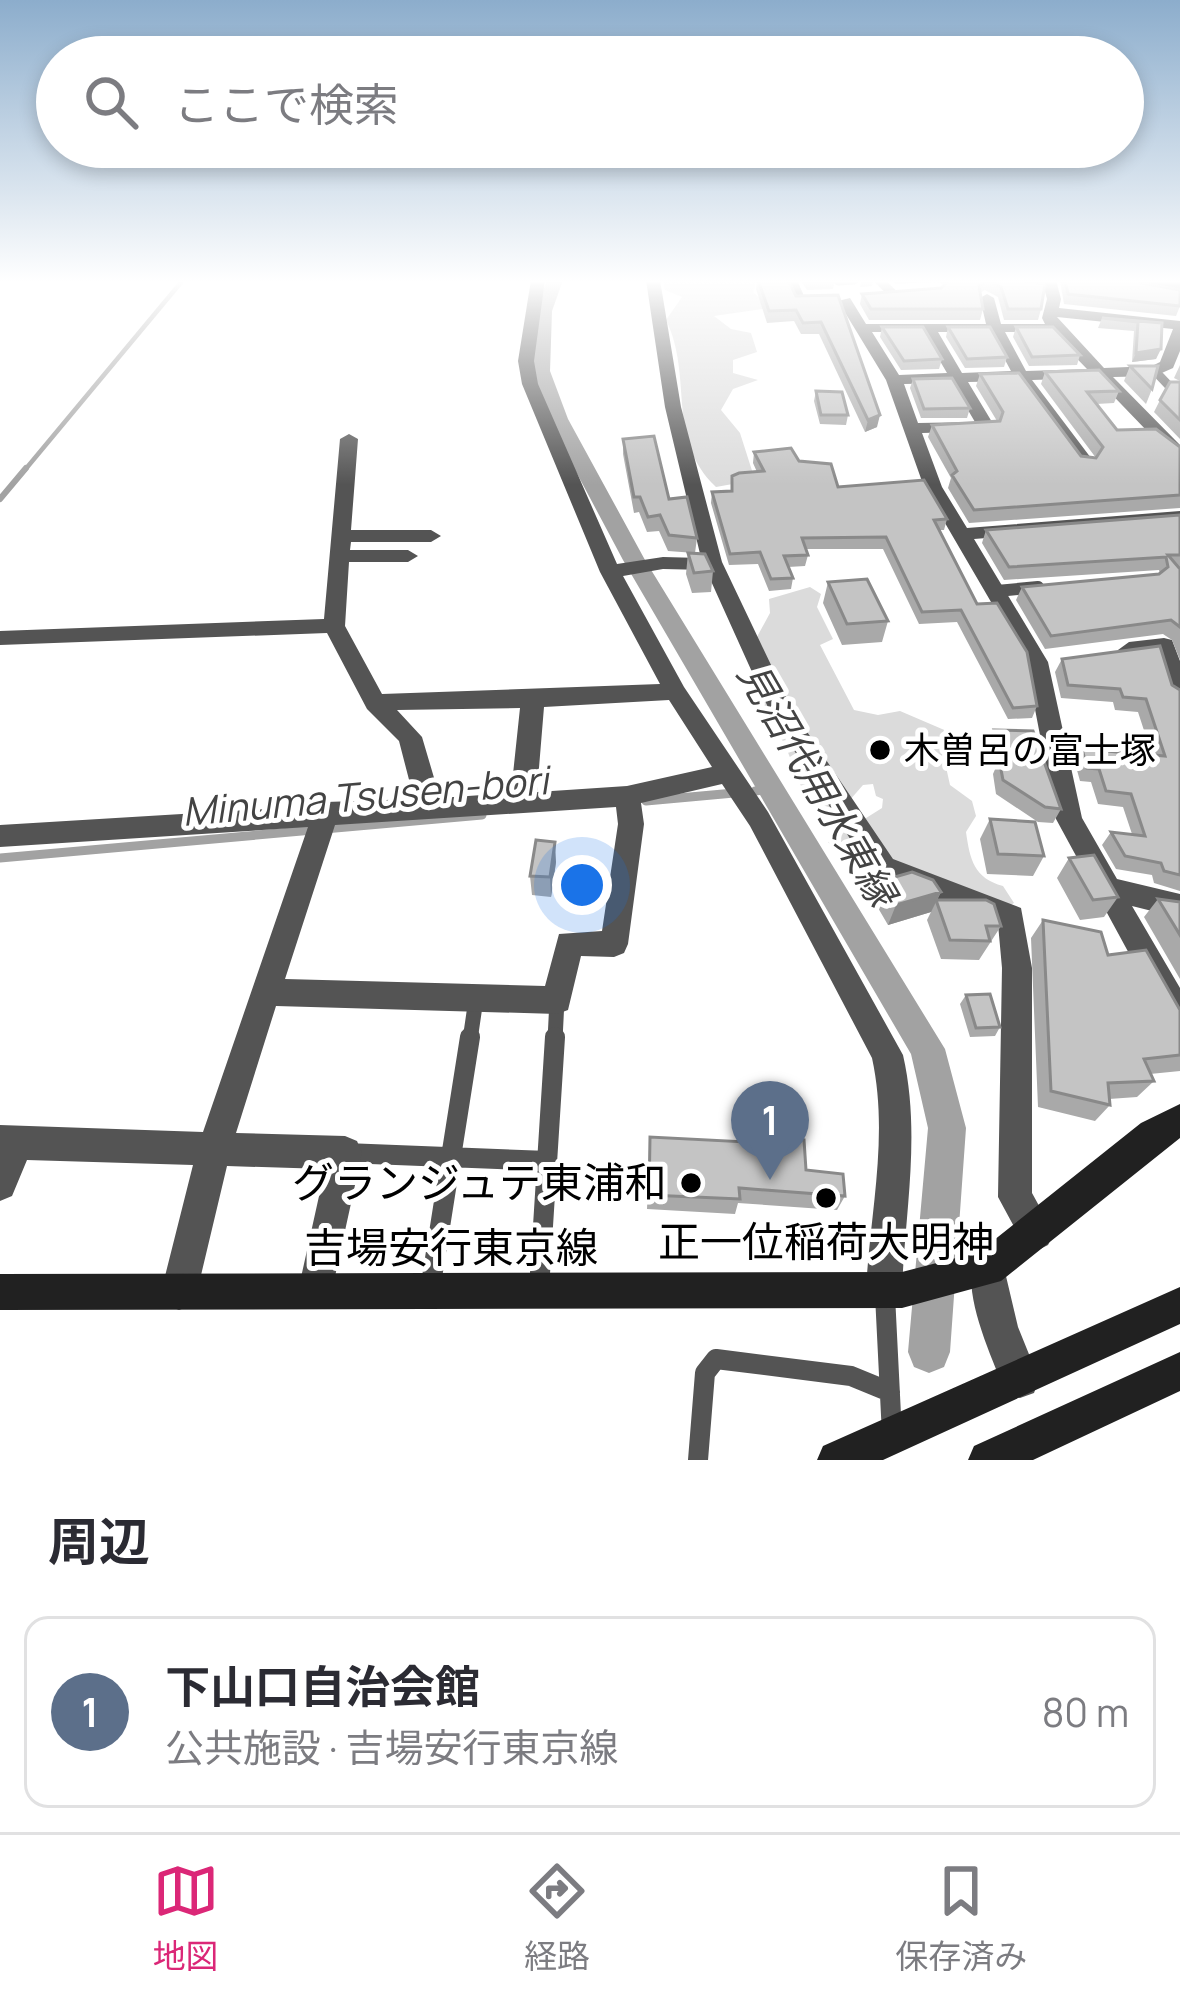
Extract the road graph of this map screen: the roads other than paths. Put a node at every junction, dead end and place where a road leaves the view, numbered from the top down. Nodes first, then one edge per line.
1 (528, 348) edge
2 (664, 348) edge
3 (874, 348) edge
4 (942, 348) edge
5 (1008, 348) edge
6 (1077, 348) edge
7 (1173, 348) edge
8 (1155, 370) junction
9 (1094, 371) junction
10 (1023, 375) junction
11 (962, 379) junction
12 (894, 380) junction
13 (1180, 389) edge
14 (910, 428) junction
15 (349, 439) dead end
16 (1180, 455) edge
17 (1085, 463) edge
18 (1180, 517) edge
19 (962, 534) junction
20 (431, 536) dead end
21 (342, 546) junction
22 (408, 556) dead end
23 (713, 564) junction
24 (617, 571) junction
25 (1063, 585) edge
26 (997, 591) junction
27 (334, 626) junction
28 (0, 638) edge
29 (1101, 654) edge
30 (675, 691) junction
31 (1180, 697) edge
32 (533, 700) junction
33 (375, 703) junction
34 (731, 772) junction
35 (524, 801) junction
36 (429, 806) junction
37 (629, 810) junction
38 (326, 812) junction
39 (0, 836) edge
40 (1104, 887) junction
41 (1180, 906) edge
42 (263, 992) junction
43 (476, 999) junction
44 (557, 1000) junction
45 (1180, 1017) edge
46 (1180, 1120) edge
47 (9, 1142) edge
48 (214, 1148) junction
49 (345, 1153) junction
50 (455, 1157) junction
51 (548, 1161) junction
52 (0, 1184) edge
53 (1036, 1233) junction
54 (981, 1271) junction
55 (893, 1290) junction
56 (316, 1291) junction
57 (0, 1292) edge
58 (179, 1292) junction
59 (430, 1293) junction
60 (539, 1294) junction
61 (1180, 1305) edge
62 (1180, 1371) edge
63 (1020, 1379) junction
64 (890, 1391) junction
65 (892, 1436) junction
66 (995, 1459) edge
67 (698, 1460) edge
68 (838, 1460) edge

1 - 24 street
2 - 23 street
3 - 12 street
4 - 11 street
5 - 10 street
6 - 9 street
7 - 8 street
8 - 9 street
8 - 13 lane
9 - 10 street
9 - 16 street
10 - 11 street
10 - 17 street
11 - 12 street
11 - 14 street
12 - 14 street
14 - 19 street
15 - 21 street
18 - 19 street
19 - 26 street
20 - 21 street
21 - 22 street
21 - 27 street
23 - 24 street
23 - 53 street
24 - 30 street
25 - 26 lane
26 - 40 street
27 - 28 street
27 - 33 street
29 - 31 street
30 - 32 street
30 - 34 street
32 - 33 street
32 - 35 street
33 - 36 street
34 - 37 street
34 - 55 street
35 - 36 street
35 - 37 street
36 - 38 street
37 - 44 street
38 - 39 street
38 - 42 street
40 - 41 street
40 - 45 street
42 - 43 street
42 - 48 street
43 - 44 street
43 - 50 lane
44 - 51 lane
46 - 53 main road
47 - 48 street
47 - 52 street
48 - 49 street
48 - 58 street
49 - 50 lane
49 - 56 street
50 - 51 lane
50 - 59 lane
51 - 60 lane
53 - 54 main road
54 - 55 main road, 吉場安行東京線
54 - 63 street
55 - 60 main road, 吉場安行東京線
55 - 64 lane
56 - 58 main road, 吉場安行東京線
56 - 59 main road, 吉場安行東京線
57 - 58 main road, 吉場安行東京線
59 - 60 main road, 吉場安行東京線
61 - 63 main road
62 - 66 main road
63 - 65 main road
64 - 65 lane
64 - 67 lane
65 - 68 main road

